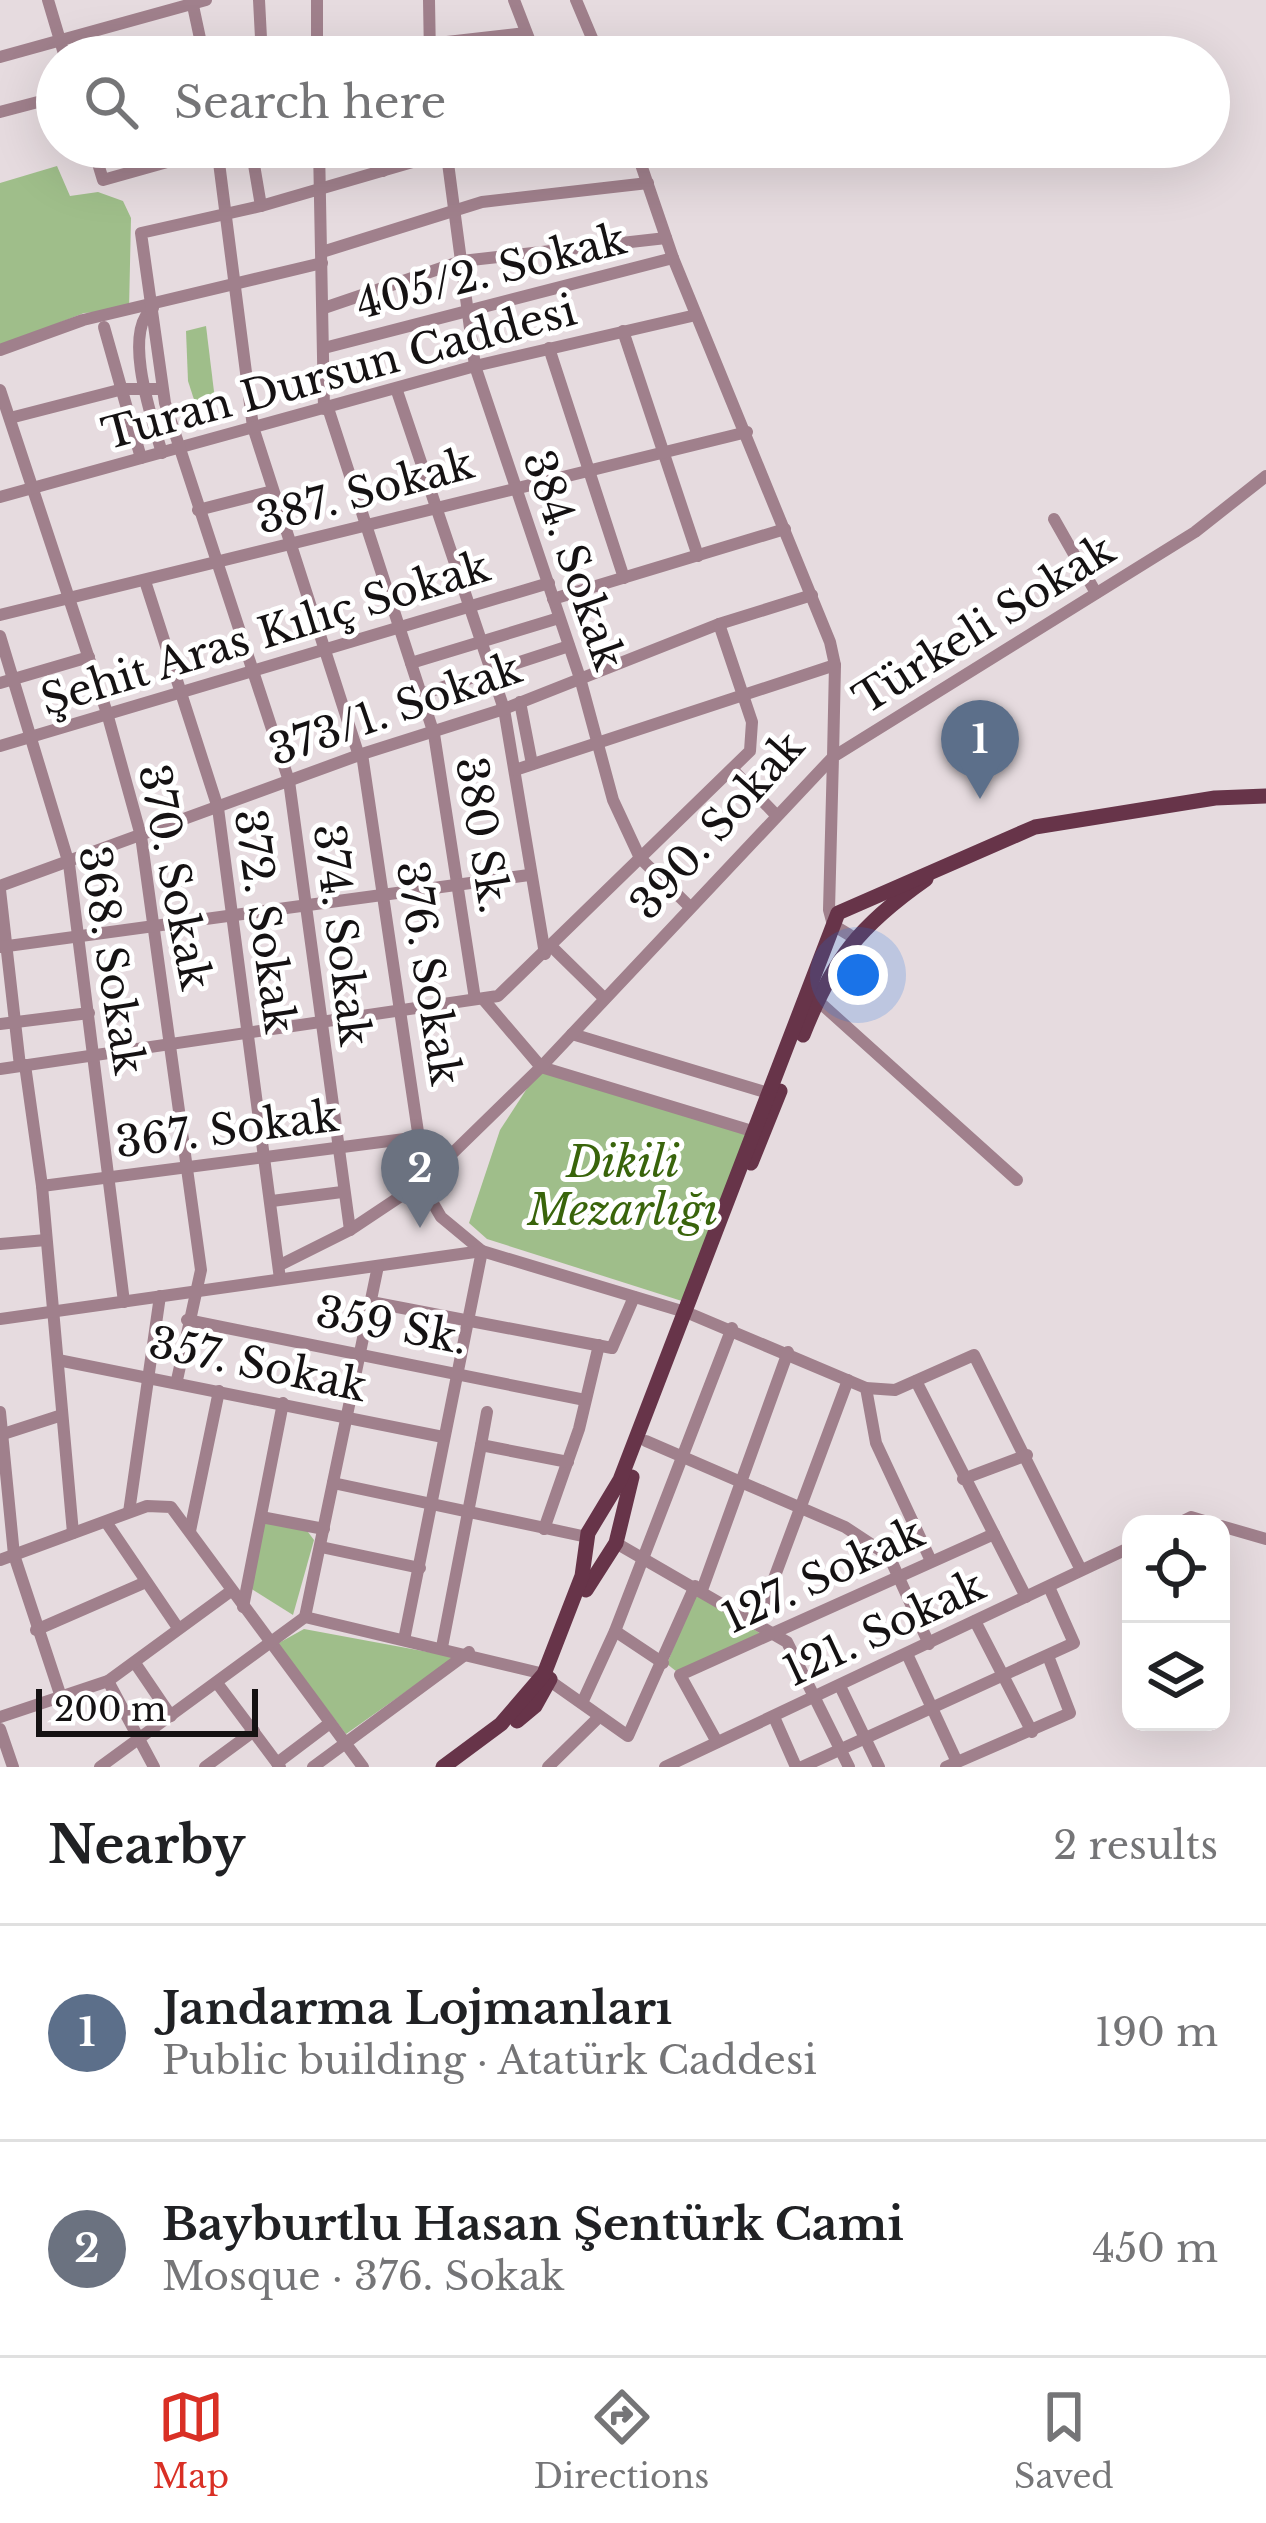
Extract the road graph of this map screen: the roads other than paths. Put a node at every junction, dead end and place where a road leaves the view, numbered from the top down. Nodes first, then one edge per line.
1 (48, 0) edge
2 (259, 0) edge
3 (317, 0) edge
4 (429, 0) edge
5 (514, 0) edge
6 (576, 0) edge
7 (197, 2) edge
8 (526, 33) junction
9 (58, 36) edge
10 (81, 36) edge
11 (201, 36) edge
12 (261, 36) edge
13 (316, 36) edge
14 (429, 36) edge
15 (510, 36) edge
16 (527, 36) edge
17 (591, 36) edge
18 (36, 48) edge
19 (0, 57) edge
20 (36, 103) edge
21 (0, 112) edge
22 (99, 168) edge
23 (146, 168) edge
24 (220, 168) edge
25 (255, 168) edge
26 (319, 168) edge
27 (382, 168) edge
28 (392, 168) edge
29 (448, 168) edge
30 (643, 168) edge
31 (383, 171) junction
32 (648, 183) junction
33 (320, 190) junction
34 (261, 206) junction
35 (454, 209) junction
36 (226, 214) junction
37 (666, 238) junction
38 (322, 258) junction
39 (674, 258) junction
40 (462, 262) junction
41 (235, 286) junction
42 (154, 308) junction
43 (324, 308) junction
44 (467, 309) junction
45 (696, 315) junction
46 (104, 327) dead end
47 (623, 331) junction
48 (324, 348) junction
49 (549, 348) junction
50 (0, 350) edge
51 (475, 367) junction
52 (142, 388) junction
53 (123, 389) junction
54 (161, 389) junction
55 (0, 390) edge
56 (397, 391) junction
57 (326, 409) junction
58 (10, 418) junction
59 (253, 427) junction
60 (747, 432) junction
61 (179, 449) junction
62 (663, 451) junction
63 (162, 453) junction
64 (141, 458) junction
65 (591, 469) junction
66 (1266, 476) edge
67 (513, 487) junction
68 (32, 488) junction
69 (274, 491) junction
70 (0, 496) edge
71 (440, 506) junction
72 (198, 510) junction
73 (1054, 519) dead end
74 (367, 524) junction
75 (785, 529) junction
76 (292, 544) junction
77 (698, 556) junction
78 (216, 564) junction
79 (624, 578) junction
80 (145, 581) junction
81 (549, 584) junction
82 (1096, 592) junction
83 (812, 596) junction
84 (68, 599) junction
85 (554, 599) junction
86 (472, 605) junction
87 (0, 614) edge
88 (559, 618) junction
89 (719, 624) junction
90 (399, 626) junction
91 (0, 636) edge
92 (484, 642) junction
93 (569, 646) junction
94 (325, 648) junction
95 (89, 657) junction
96 (411, 663) junction
97 (835, 664) junction
98 (253, 671) junction
99 (494, 671) junction
100 (580, 678) junction
101 (7, 681) edge
102 (180, 692) junction
103 (742, 692) junction
104 (422, 694) junction
105 (520, 702) junction
106 (504, 709) junction
107 (107, 713) junction
108 (434, 734) junction
109 (29, 738) junction
110 (598, 742) junction
111 (0, 746) edge
112 (361, 755) junction
113 (833, 757) junction
114 (532, 764) junction
115 (732, 769) junction
116 (515, 770) junction
117 (289, 781) junction
118 (1266, 796) edge
119 (218, 808) junction
120 (776, 814) junction
121 (141, 836) junction
122 (981, 848) junction
123 (640, 858) junction
124 (69, 864) junction
125 (529, 875) junction
126 (830, 877) junction
127 (459, 886) junction
128 (0, 888) edge
129 (383, 893) junction
130 (305, 904) junction
131 (852, 904) junction
132 (690, 907) junction
133 (233, 916) junction
134 (872, 923) junction
135 (833, 925) junction
136 (154, 927) junction
137 (79, 938) junction
138 (856, 939) junction
139 (2, 947) edge
140 (549, 950) junction
141 (604, 998) junction
142 (480, 999) junction
143 (817, 1000) junction
144 (89, 1012) junction
145 (399, 1012) junction
146 (7, 1023) edge
147 (318, 1024) junction
148 (248, 1030) junction
149 (572, 1034) junction
150 (171, 1045) junction
151 (95, 1055) junction
152 (23, 1066) junction
153 (542, 1066) junction
154 (0, 1069) edge
155 (768, 1093) junction
156 (752, 1130) junction
157 (420, 1137) junction
158 (335, 1148) junction
159 (265, 1156) junction
160 (189, 1165) junction
161 (110, 1178) junction
162 (425, 1180) junction
163 (1017, 1180) dead end
164 (42, 1186) junction
165 (342, 1192) junction
166 (272, 1201) junction
167 (350, 1230) junction
168 (46, 1240) junction
169 (0, 1244) edge
170 (482, 1251) junction
171 (378, 1265) junction
172 (280, 1272) junction
173 (198, 1289) junction
174 (160, 1296) junction
175 (634, 1297) junction
176 (124, 1302) junction
177 (371, 1302) junction
178 (53, 1312) junction
179 (689, 1314) junction
180 (0, 1319) edge
181 (187, 1319) junction
182 (468, 1320) junction
183 (732, 1328) junction
184 (606, 1346) junction
185 (788, 1352) junction
186 (360, 1354) junction
187 (58, 1360) junction
188 (607, 1365) dead end
189 (458, 1370) junction
190 (146, 1374) junction
191 (177, 1380) junction
192 (848, 1380) junction
193 (916, 1382) junction
194 (866, 1388) junction
195 (219, 1390) junction
196 (585, 1400) junction
197 (283, 1403) junction
198 (0, 1412) edge
199 (487, 1412) dead end
200 (62, 1415) junction
201 (347, 1416) junction
202 (1, 1435) edge
203 (443, 1437) junction
204 (646, 1441) junction
205 (481, 1445) junction
206 (1027, 1455) junction
207 (684, 1458) junction
208 (568, 1462) junction
209 (963, 1479) junction
210 (333, 1483) junction
211 (743, 1483) junction
212 (4, 1498) edge
213 (431, 1504) junction
214 (800, 1507) junction
215 (129, 1512) junction
216 (467, 1512) junction
217 (260, 1517) junction
218 (106, 1522) junction
219 (544, 1528) junction
220 (1230, 1528) edge
221 (324, 1529) junction
222 (190, 1531) junction
223 (73, 1533) junction
224 (994, 1534) junction
225 (591, 1536) junction
226 (1266, 1539) edge
227 (612, 1542) junction
228 (321, 1547) junction
229 (1122, 1551) edge
230 (641, 1556) junction
231 (7, 1557) edge
232 (931, 1561) junction
233 (420, 1568) junction
234 (1081, 1570) junction
235 (897, 1576) junction
236 (146, 1582) junction
237 (1049, 1587) junction
238 (698, 1588) junction
239 (230, 1591) junction
240 (1026, 1597) junction
241 (243, 1607) junction
242 (305, 1617) junction
243 (975, 1621) junction
244 (758, 1624) junction
245 (178, 1628) junction
246 (36, 1630) junction
247 (615, 1631) junction
248 (773, 1636) junction
249 (404, 1640) junction
250 (269, 1643) junction
251 (929, 1644) junction
252 (442, 1647) junction
253 (469, 1652) junction
254 (907, 1654) junction
255 (1048, 1656) junction
256 (135, 1663) junction
257 (663, 1663) junction
258 (1005, 1676) junction
259 (547, 1678) junction
260 (108, 1681) junction
261 (217, 1683) junction
262 (840, 1686) junction
263 (61, 1697) junction
264 (814, 1697) junction
265 (582, 1703) junction
266 (933, 1705) junction
267 (171, 1716) junction
268 (0, 1717) edge
269 (599, 1717) junction
270 (774, 1717) junction
271 (330, 1723) junction
272 (0, 1729) edge
273 (254, 1731) junction
274 (1032, 1732) junction
275 (864, 1738) junction
276 (137, 1740) junction
277 (345, 1742) junction
278 (717, 1742) junction
279 (840, 1750) junction
280 (693, 1752) junction
281 (952, 1764) edge
282 (278, 1765) edge
283 (102, 1766) edge
284 (13, 1767) edge
285 (154, 1767) edge
286 (205, 1767) edge
287 (313, 1767) edge
288 (363, 1767) edge
289 (443, 1767) edge
290 (458, 1767) edge
291 (548, 1767) edge
292 (665, 1767) edge
293 (701, 1767) edge
294 (799, 1767) edge
295 (849, 1767) edge
296 (879, 1767) edge

1 - 9 street
2 - 12 street
3 - 13 street
4 - 14 street
5 - 8 street
6 - 17 street
7 - 10 street
7 - 11 street
8 - 15 street
8 - 16 street
18 - 19 street
20 - 21 street
22 - 23 street
24 - 36 street, 376. Sokak
25 - 34 street
26 - 33 street
27 - 31 street
28 - 31 street
29 - 35 street, 384. Sokak
30 - 32 street, 390. Sokak
31 - 33 street
32 - 35 street
32 - 37 street, 390. Sokak
33 - 34 street
33 - 38 street, 380 Sk.
34 - 36 street
35 - 38 street
35 - 40 street, 384. Sokak
36 - 41 street, 376. Sokak
36 - 42 street, 374. Sokak
37 - 39 street, 390. Sokak
37 - 40 street
38 - 41 street
38 - 43 street, 380 Sk.
39 - 44 street, 405/2. Sokak
39 - 45 street, 390. Sokak
40 - 43 street
40 - 44 street, 384. Sokak
41 - 42 street
41 - 59 street, 376. Sokak
42 - 50 street
42 - 52 street
42 - 54 street, 374. Sokak
43 - 48 street, 380 Sk.
44 - 48 street, 405/2. Sokak
44 - 51 street, 384. Sokak
45 - 47 street, Turan Dursun Caddesi
45 - 60 street, 390. Sokak
46 - 53 street
47 - 49 street, Turan Dursun Caddesi
47 - 62 street
48 - 57 street, 380 Sk.
49 - 51 street, Turan Dursun Caddesi
49 - 65 street
51 - 56 street, Turan Dursun Caddesi
51 - 67 street, 384. Sokak
52 - 53 street
52 - 54 street
52 - 63 street
53 - 58 street
53 - 64 street
54 - 61 street, 374. Sokak
55 - 58 street, 370. Sokak
56 - 57 street, Turan Dursun Caddesi
56 - 71 street
57 - 59 street, Turan Dursun Caddesi
57 - 74 street, 380 Sk.
58 - 68 street, 370. Sokak
59 - 61 street, Turan Dursun Caddesi
59 - 69 street, 376. Sokak
60 - 62 street, 387. Sokak
60 - 75 street, 390. Sokak
61 - 63 street, Turan Dursun Caddesi
61 - 72 street, 374. Sokak
62 - 65 street, 387. Sokak
62 - 77 street
63 - 64 street, Turan Dursun Caddesi
64 - 68 street, Turan Dursun Caddesi
65 - 67 street, 387. Sokak
65 - 79 street
66 - 82 street, Türkeli Sokak
67 - 71 street, 387. Sokak
67 - 81 street, 384. Sokak
68 - 70 street, Turan Dursun Caddesi
68 - 84 street, 370. Sokak
69 - 72 street
69 - 76 street, 376. Sokak
71 - 74 street, 387. Sokak
71 - 86 street
72 - 78 street, 374. Sokak
73 - 82 street
74 - 76 street, 387. Sokak
74 - 90 street, 380 Sk.
75 - 77 street
75 - 83 street, 390. Sokak
76 - 78 street, 387. Sokak
76 - 94 street, 376. Sokak
77 - 79 street
78 - 80 street, 387. Sokak
78 - 98 street, 374. Sokak
79 - 85 street
80 - 84 street, 387. Sokak
80 - 102 street, 372. Sokak
81 - 85 street, 384. Sokak
81 - 86 street, Şehit Aras Kılıç Sokak
82 - 113 street, Türkeli Sokak
83 - 89 street, 373/1. Sokak
83 - 97 street, 390. Sokak
84 - 87 street, 387. Sokak
84 - 95 street, 370. Sokak
85 - 88 street, 384. Sokak
86 - 90 street, Şehit Aras Kılıç Sokak
86 - 92 street
88 - 92 street
88 - 93 street, 384. Sokak
89 - 100 street, 373/1. Sokak
89 - 103 street
90 - 94 street, Şehit Aras Kılıç Sokak
90 - 96 street, 380 Sk.
91 - 101 street, 368. Sokak
92 - 96 street
92 - 99 street
93 - 99 street
93 - 100 street, 384. Sokak
94 - 98 street, Şehit Aras Kılıç Sokak
94 - 112 street, 376. Sokak
95 - 101 street
95 - 107 street, 370. Sokak
96 - 104 street, 380 Sk.
97 - 103 street
97 - 113 street, 390. Sokak
98 - 102 street, Şehit Aras Kılıç Sokak
98 - 117 street, 374. Sokak
99 - 104 street
99 - 106 street
100 - 105 street, 373/1. Sokak
100 - 110 street, 384. Sokak
101 - 109 street, 368. Sokak
102 - 107 street, Şehit Aras Kılıç Sokak
102 - 119 street, 372. Sokak
103 - 110 street
103 - 115 street
104 - 108 street, 380 Sk.
105 - 106 street, 373/1. Sokak
105 - 114 street
106 - 108 street, 373/1. Sokak
106 - 116 street
107 - 109 street, Şehit Aras Kılıç Sokak
107 - 121 street, 370. Sokak
108 - 112 street, 373/1. Sokak
108 - 127 street, 380 Sk.
109 - 111 street, Şehit Aras Kılıç Sokak
109 - 124 street, 368. Sokak
110 - 114 street
110 - 123 street, 384. Sokak
112 - 117 street, 373/1. Sokak
112 - 129 street, 376. Sokak
113 - 120 street, 390. Sokak
113 - 126 street, Türkeli Sokak
114 - 116 street
115 - 120 street
115 - 123 street
116 - 125 street
117 - 119 street, 373/1. Sokak
117 - 130 street, 374. Sokak
118 - 122 main road
119 - 121 street, 373/1. Sokak
119 - 133 street, 372. Sokak
120 - 132 street, 390. Sokak
121 - 124 street, 373/1. Sokak
121 - 136 street, 370. Sokak
122 - 131 main road
122 - 134 main road
123 - 132 street, 384. Sokak
123 - 140 street
124 - 128 street, 373/1. Sokak
124 - 137 street, 368. Sokak
125 - 127 street
125 - 140 street
126 - 131 street
126 - 135 street, Türkeli Sokak
127 - 129 street
127 - 142 street, 380 Sk.
128 - 139 street
129 - 130 street
129 - 145 street, 376. Sokak
130 - 133 street
130 - 147 street, 374. Sokak
131 - 134 street
131 - 135 main road
132 - 141 street, 390. Sokak
133 - 136 street
133 - 148 street, 372. Sokak
134 - 138 main road
135 - 138 street
135 - 155 main road
136 - 137 street
136 - 150 street, 370. Sokak
137 - 139 street
137 - 144 street, 368. Sokak
138 - 143 main road
139 - 146 street
140 - 141 street
140 - 142 street
141 - 149 street, 390. Sokak
142 - 145 street
142 - 153 street
143 - 163 street
143 - 179 main road
144 - 146 street
144 - 151 street, 368. Sokak
145 - 147 street
145 - 157 street, 376. Sokak
146 - 152 street
147 - 148 street
147 - 158 street, 374. Sokak
148 - 150 street
148 - 159 street, 372. Sokak
149 - 153 street, 390. Sokak
149 - 155 street
150 - 151 street
150 - 160 street, 370. Sokak
151 - 152 street
151 - 161 street, 368. Sokak
152 - 154 street
152 - 164 street
153 - 156 street
153 - 162 street, 390. Sokak
155 - 156 main road
156 - 179 main road
157 - 158 street, 367. Sokak
157 - 162 street, 376. Sokak
158 - 159 street, 367. Sokak
158 - 165 street, 374. Sokak
159 - 160 street, 367. Sokak
159 - 166 street, 372. Sokak
160 - 161 street, 367. Sokak
160 - 173 street, 370. Sokak
161 - 164 street, 367. Sokak
161 - 176 street, 368. Sokak
162 - 167 street, 390. Sokak
162 - 170 street, 376. Sokak
164 - 168 street
165 - 166 street
165 - 167 street, 374. Sokak
166 - 172 street, 372. Sokak
167 - 172 street, 390. Sokak
168 - 169 street
168 - 178 street
170 - 171 street
170 - 175 street
170 - 182 street
171 - 172 street
171 - 177 street
172 - 173 street
173 - 174 street
173 - 181 street
174 - 176 street
174 - 190 street
175 - 179 street
175 - 184 street
176 - 178 street
177 - 182 street
177 - 186 street
178 - 180 street
178 - 187 street
179 - 183 street
179 - 204 main road
179 - 225 main road
181 - 186 street, 359 Sk.
181 - 191 street
182 - 184 street
182 - 189 street
183 - 185 street
183 - 207 street
184 - 188 street
184 - 196 street
185 - 192 street
185 - 211 street
186 - 189 street, 359 Sk.
186 - 201 street
187 - 190 street, 357. Sokak
187 - 200 street
189 - 196 street, 359 Sk.
189 - 203 street
190 - 191 street, 357. Sokak
190 - 215 street
191 - 195 street, 357. Sokak
192 - 194 street
192 - 214 street
193 - 194 street
193 - 206 street
193 - 209 street
194 - 232 street
195 - 197 street, 357. Sokak
195 - 222 street
196 - 208 street
197 - 201 street, 357. Sokak
197 - 217 street
198 - 202 street
199 - 205 street
200 - 202 street
200 - 223 street
201 - 203 street, 357. Sokak
201 - 210 street
202 - 212 street
203 - 213 street
204 - 207 street
204 - 227 main road
205 - 208 street
205 - 216 street
206 - 209 street
206 - 234 street
207 - 211 street
207 - 230 street
208 - 219 street
209 - 224 street
210 - 213 street
210 - 221 street
211 - 214 street
211 - 238 street
212 - 231 street
213 - 216 street
213 - 233 street
214 - 235 street
214 - 244 street
215 - 218 street
215 - 222 street
216 - 219 street
216 - 252 street
217 - 221 street
217 - 241 street
218 - 223 street
218 - 236 street
219 - 225 street
220 - 226 street
221 - 228 street
222 - 239 street
223 - 231 street
224 - 232 street, 127. Sokak
224 - 240 street
225 - 227 main road
225 - 227 main road
225 - 259 main road
227 - 230 street
227 - 259 main road
228 - 233 street
228 - 242 street
229 - 234 street, 121. Sokak
230 - 238 street
230 - 247 street
231 - 246 street
232 - 235 street, 127. Sokak
233 - 249 street
234 - 237 street, 121. Sokak
235 - 248 street, 127. Sokak
235 - 251 street
236 - 245 street
236 - 246 street
237 - 240 street, 121. Sokak
237 - 255 street
238 - 244 street
238 - 257 street
239 - 241 street
239 - 245 street
240 - 243 street, 121. Sokak
241 - 250 street
242 - 249 street
242 - 250 street
243 - 251 street, 121. Sokak
243 - 258 street
244 - 248 street
245 - 256 street
246 - 263 street
247 - 257 street
247 - 265 street
248 - 264 street
248 - 278 street, 127. Sokak
249 - 252 street
250 - 261 street
250 - 271 street
251 - 254 street, 121. Sokak
252 - 253 street
253 - 259 street
253 - 277 street
254 - 262 street, 121. Sokak
254 - 266 street
255 - 258 street
255 - 274 street
256 - 260 street
256 - 267 street
257 - 269 street
258 - 266 street
258 - 274 street
259 - 265 street
259 - 289 main road
259 - 290 main road
260 - 263 street
260 - 276 street
261 - 267 street
261 - 273 street
262 - 264 street, 121. Sokak
262 - 275 street
263 - 268 street
264 - 270 street, 121. Sokak
264 - 279 street
265 - 269 street
266 - 275 street
266 - 281 street
267 - 276 street
269 - 291 street
270 - 278 street, 121. Sokak
270 - 294 street
271 - 277 street
271 - 282 street
272 - 284 street
273 - 282 street
273 - 286 street
274 - 281 street
275 - 279 street
275 - 296 street
276 - 283 street
276 - 285 street
277 - 287 street
277 - 288 street
278 - 280 street, 121. Sokak
279 - 294 street
279 - 295 street
280 - 292 street, 121. Sokak
280 - 293 street

